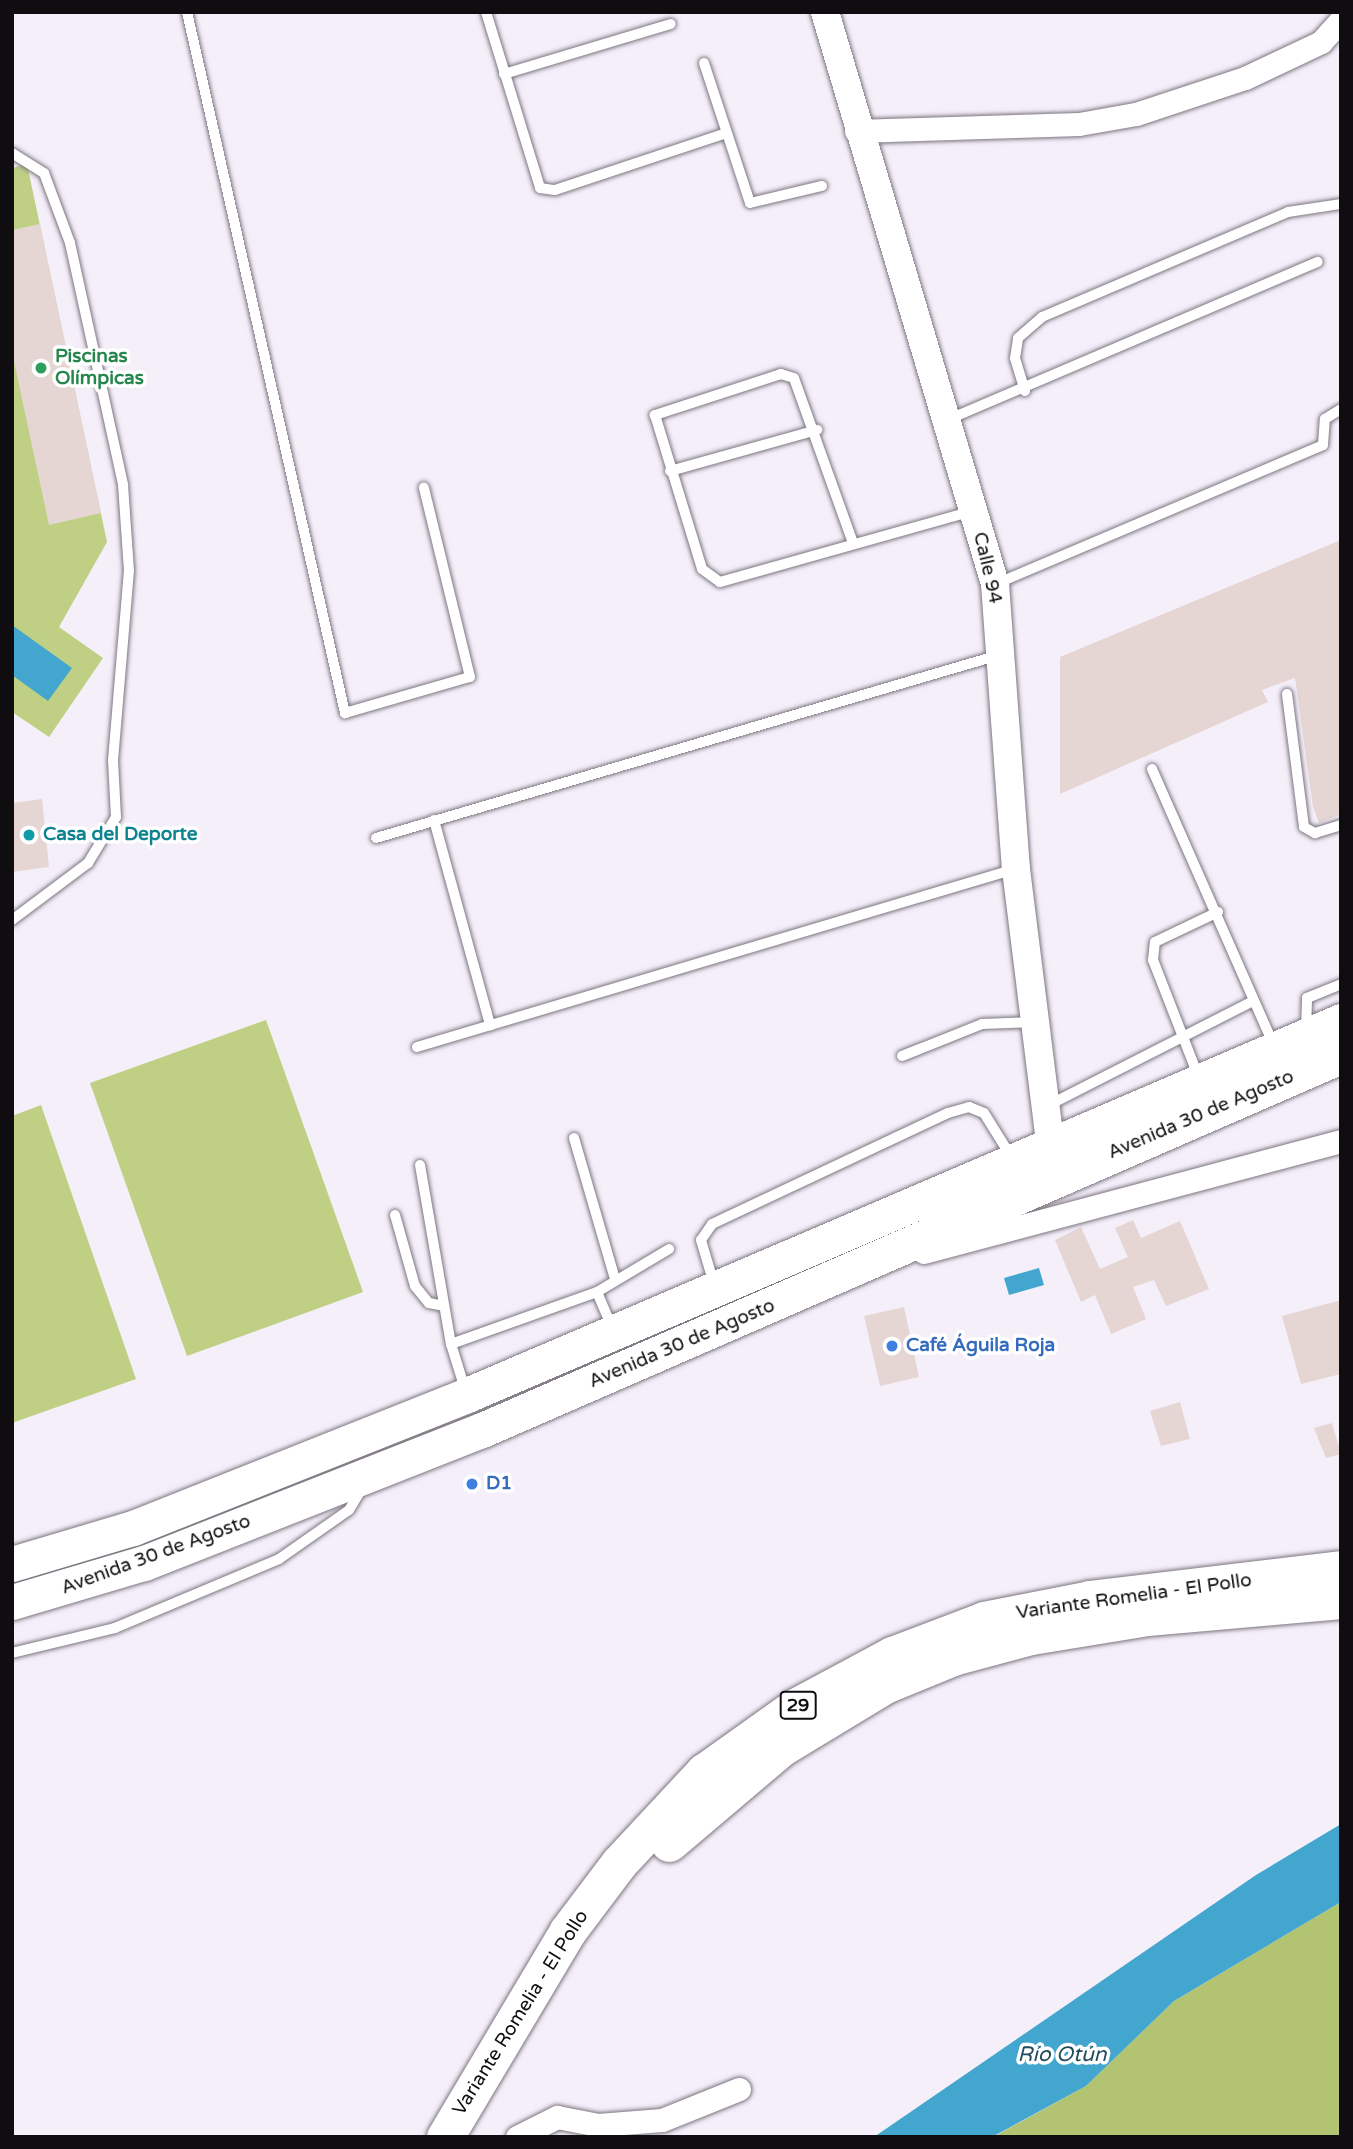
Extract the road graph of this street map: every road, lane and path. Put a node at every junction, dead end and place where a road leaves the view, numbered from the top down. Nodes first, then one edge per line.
1 (187, 12) edge
2 (486, 12) edge
3 (825, 12) edge
4 (1339, 23) edge
5 (671, 24) dead end
6 (704, 63) dead end
7 (504, 75) junction
8 (856, 131) junction
9 (726, 133) junction
10 (12, 153) edge
11 (822, 187) dead end
12 (1341, 204) edge
13 (1318, 262) dead end
14 (1025, 391) junction
15 (1341, 409) edge
16 (944, 421) junction
17 (817, 430) junction
18 (670, 471) junction
19 (424, 488) dead end
20 (972, 511) junction
21 (853, 543) junction
22 (995, 584) junction
23 (1001, 654) junction
24 (1287, 694) dead end
25 (1152, 769) dead end
26 (433, 820) junction
27 (1341, 825) edge
28 (376, 838) dead end
29 (1016, 869) junction
30 (1217, 912) junction
31 (12, 920) edge
32 (1341, 984) edge
33 (1253, 1001) junction
34 (1341, 1021) edge
35 (1035, 1022) junction
36 (490, 1025) junction
37 (1182, 1040) junction
38 (1290, 1042) junction
39 (417, 1047) dead end
40 (902, 1056) dead end
41 (1341, 1056) edge
42 (1200, 1080) junction
43 (1046, 1106) junction
44 (574, 1138) dead end
45 (1341, 1141) edge
46 (1050, 1142) junction
47 (1013, 1160) junction
48 (420, 1165) dead end
49 (395, 1214) dead end
50 (669, 1249) dead end
51 (870, 1265) junction
52 (615, 1279) junction
53 (717, 1291) junction
54 (597, 1292) junction
55 (444, 1306) junction
56 (614, 1334) junction
57 (451, 1344) junction
58 (467, 1395) junction
59 (370, 1475) junction
60 (12, 1547) edge
61 (53, 1552) junction
62 (12, 1564) edge
63 (1341, 1569) edge
64 (1341, 1600) edge
65 (12, 1602) edge
66 (12, 1653) edge
67 (739, 2089) dead end
68 (445, 2137) edge
69 (472, 2137) edge
70 (517, 2137) edge

1 - 19 lane
2 - 7 lane
3 - 8 street, Calle 94
4 - 8 street
5 - 7 lane
6 - 9 lane
7 - 9 lane
8 - 16 street, Calle 94
9 - 11 lane
10 - 31 lane
12 - 14 lane
13 - 14 lane
14 - 16 lane
15 - 22 lane
16 - 20 street, Calle 94
17 - 18 lane
17 - 18 lane
17 - 21 lane
18 - 21 lane
20 - 21 lane
20 - 22 street, Calle 94
22 - 23 street, Calle 94
23 - 26 lane
23 - 29 street, Calle 94
24 - 27 lane
25 - 30 lane
26 - 28 lane
26 - 36 lane
29 - 35 street, Calle 94
29 - 36 lane
30 - 33 lane
30 - 37 lane
32 - 38 lane
33 - 37 lane
33 - 38 lane
34 - 38 main road, Avenida 30 de Agosto
35 - 40 lane
35 - 43 street, Calle 94
36 - 39 lane
37 - 42 lane
37 - 43 lane
38 - 42 main road, Avenida 30 de Agosto
41 - 51 main road, Avenida 30 de Agosto
42 - 46 main road, Avenida 30 de Agosto
43 - 46 street, Calle 94
44 - 52 lane
45 - 51 street
46 - 47 main road, Avenida 30 de Agosto
47 - 53 main road, Avenida 30 de Agosto
47 - 53 lane
48 - 55 lane
49 - 55 lane
50 - 52 lane
51 - 59 main road, Avenida 30 de Agosto
52 - 54 lane
53 - 56 main road, Avenida 30 de Agosto
54 - 56 lane
54 - 57 lane
55 - 57 lane
56 - 58 main road, Avenida 30 de Agosto
57 - 58 lane
58 - 61 main road, Avenida 30 de Agosto
59 - 65 main road, Avenida 30 de Agosto
59 - 66 lane
60 - 61 main road
61 - 62 main road, Avenida 30 de Agosto
63 - 68 highway, Variante Romelia - El Pollo / 29
64 - 69 highway, Variante Romelia - El Pollo / 29
67 - 70 street

